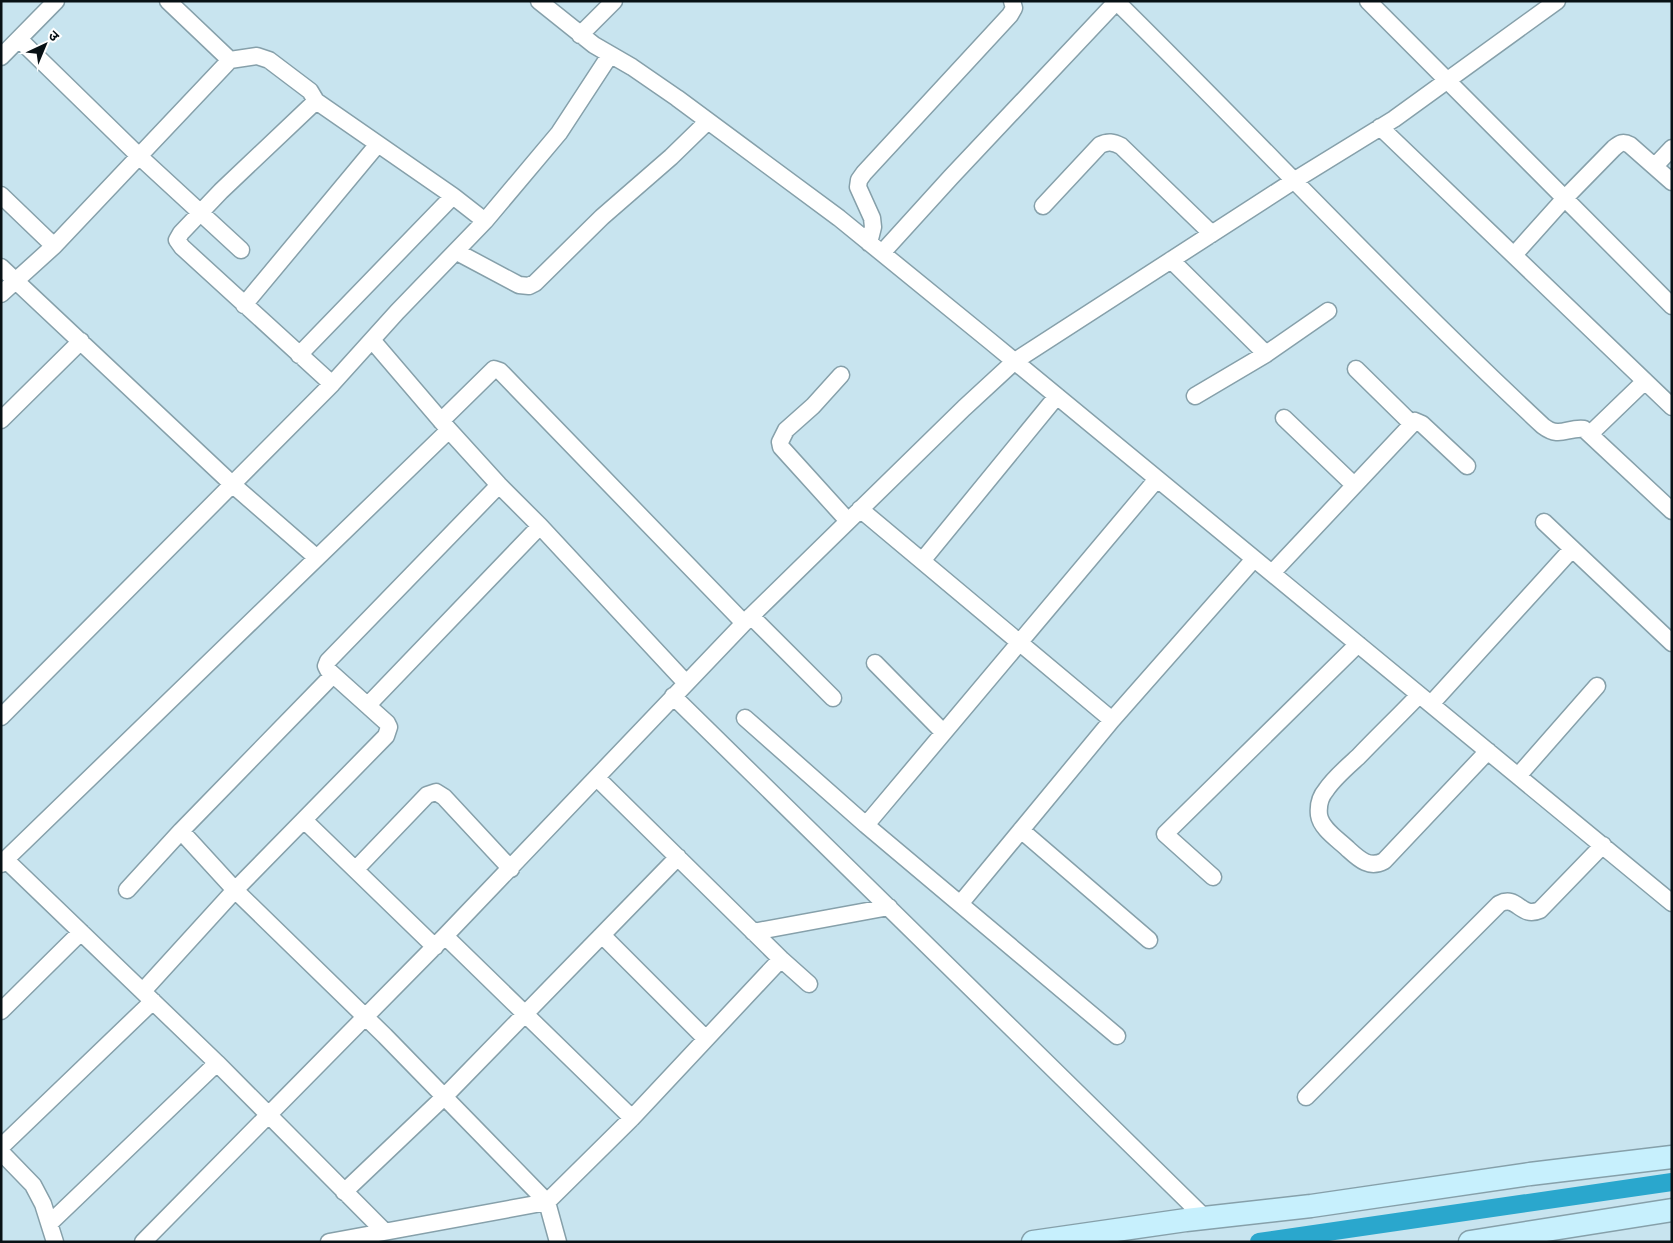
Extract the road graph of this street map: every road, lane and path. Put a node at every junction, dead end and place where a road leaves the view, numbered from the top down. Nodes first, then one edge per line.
1 (56, 1) edge
2 (168, 1) edge
3 (539, 1) edge
4 (614, 1) edge
5 (1012, 1) edge
6 (1116, 1) edge
7 (1368, 1) edge
8 (1557, 1) edge
9 (580, 35) junction
10 (19, 38) junction
11 (610, 55) junction
12 (1, 57) edge
13 (230, 60) junction
14 (1448, 80) junction
15 (316, 101) junction
16 (708, 121) junction
17 (1380, 127) junction
18 (378, 144) junction
19 (1672, 148) edge
20 (140, 157) junction
21 (1655, 166) junction
22 (1295, 180) junction
23 (1672, 182) edge
24 (1, 195) edge
25 (453, 196) junction
26 (1565, 198) junction
27 (1043, 206) dead end
28 (200, 214) junction
29 (485, 221) junction
30 (1212, 234) junction
31 (869, 243) junction
32 (54, 246) junction
33 (241, 250) dead end
34 (457, 252) junction
35 (882, 253) junction
36 (1514, 255) junction
37 (1171, 260) junction
38 (1, 267) edge
39 (15, 280) junction
40 (1, 294) edge
41 (244, 305) junction
42 (1672, 306) edge
43 (1328, 311) dead end
44 (372, 340) junction
45 (81, 341) junction
46 (1266, 354) junction
47 (300, 355) junction
48 (1014, 361) junction
49 (1356, 369) dead end
50 (841, 375) dead end
51 (1645, 381) junction
52 (332, 384) junction
53 (1057, 396) junction
54 (1195, 396) dead end
55 (1672, 407) edge
56 (1284, 418) dead end
57 (1, 420) edge
58 (1412, 424) junction
59 (445, 426) junction
60 (1590, 434) junction
61 (1467, 466) dead end
62 (1157, 479) junction
63 (232, 484) junction
64 (499, 485) junction
65 (1354, 485) junction
66 (860, 509) junction
67 (1672, 511) edge
68 (848, 521) junction
69 (1544, 522) dead end
70 (540, 526) junction
71 (1572, 549) junction
72 (317, 558) junction
73 (1254, 559) junction
74 (922, 561) junction
75 (1272, 573) junction
76 (748, 620) junction
77 (1019, 642) junction
78 (1672, 642) edge
79 (1358, 644) junction
80 (875, 663) dead end
81 (333, 675) junction
82 (686, 683) junction
83 (1597, 686) dead end
84 (674, 696) junction
85 (833, 698) dead end
86 (1425, 699) junction
87 (368, 705) junction
88 (1, 716) edge
89 (745, 718) dead end
90 (1112, 720) junction
91 (943, 732) junction
92 (1488, 751) junction
93 (1518, 776) junction
94 (597, 778) junction
95 (304, 820) junction
96 (866, 825) junction
97 (1021, 830) junction
98 (181, 831) junction
99 (1603, 845) junction
100 (678, 857) junction
101 (4, 862) edge
102 (511, 869) junction
103 (356, 870) junction
104 (1212, 877) dead end
105 (127, 890) dead end
106 (235, 890) junction
107 (1672, 903) edge
108 (960, 904) junction
109 (889, 907) junction
110 (81, 932) junction
111 (753, 932) junction
112 (602, 935) junction
113 (1149, 940) dead end
114 (440, 942) junction
115 (781, 959) junction
116 (809, 984) dead end
117 (148, 996) junction
118 (1, 1011) edge
119 (525, 1014) junction
120 (364, 1017) junction
121 (1117, 1036) dead end
122 (706, 1039) junction
123 (217, 1063) junction
124 (444, 1097) junction
125 (1306, 1097) dead end
126 (268, 1115) junction
127 (632, 1118) junction
128 (1, 1147) edge
129 (1, 1152) edge
130 (1671, 1156) edge
131 (344, 1192) junction
132 (547, 1202) junction
133 (1672, 1210) edge
134 (1205, 1218) junction
135 (50, 1223) junction
136 (384, 1231) junction
137 (55, 1242) edge
138 (143, 1242) edge
139 (329, 1242) edge
140 (558, 1242) edge
141 (1033, 1242) edge
142 (1470, 1242) edge

1 - 10 street
2 - 13 street
3 - 9 street
4 - 9 street
5 - 31 street
6 - 22 street
6 - 35 street
7 - 14 street
8 - 14 street
9 - 11 street
10 - 12 street
10 - 20 street
11 - 16 street
11 - 29 street
13 - 15 street
13 - 20 street
14 - 17 street
14 - 26 street
15 - 18 street
15 - 28 street
16 - 31 street
16 - 34 street
17 - 22 street
17 - 36 street
18 - 25 street
18 - 41 street
19 - 21 street
20 - 28 street
20 - 32 street
21 - 23 street
21 - 26 street
22 - 30 street
22 - 60 street
24 - 32 street
25 - 29 street
25 - 47 street
26 - 36 street
26 - 42 street
27 - 30 street
28 - 33 street
28 - 41 street
29 - 34 street
30 - 37 street
31 - 35 street
32 - 39 street
34 - 44 street
35 - 48 street
36 - 51 street
37 - 46 street
37 - 48 street
38 - 39 street
39 - 40 street
39 - 45 street
41 - 47 street
43 - 46 street
44 - 52 street
44 - 59 street
45 - 57 street
45 - 63 street
46 - 54 street
47 - 52 street
48 - 53 street
48 - 66 street
49 - 58 street
50 - 68 street
51 - 55 street
51 - 60 street
52 - 63 street
53 - 62 street
53 - 74 street
56 - 65 street
58 - 61 street
58 - 65 street
59 - 64 street
59 - 72 street
59 - 76 street
60 - 67 street
62 - 73 street
62 - 77 street
63 - 72 street
63 - 88 street
64 - 70 street
64 - 81 street
65 - 75 street
66 - 68 street
66 - 74 street
68 - 76 street
69 - 71 street
70 - 82 street
70 - 87 street
71 - 78 street
71 - 86 street
72 - 101 street
73 - 75 street
73 - 90 street
74 - 77 street
75 - 79 street
76 - 82 street
76 - 85 street
77 - 90 street
77 - 91 street
79 - 86 street
79 - 104 street
80 - 91 street
81 - 87 street
81 - 98 street
82 - 84 street
83 - 93 street
84 - 94 street
84 - 109 street
86 - 92 street
86 - 92 street
87 - 95 street
89 - 96 street
90 - 97 street
91 - 96 street
92 - 93 street
93 - 99 street
94 - 100 street
94 - 102 street
95 - 103 street
95 - 106 street
96 - 108 street
97 - 108 street
97 - 113 street
98 - 105 street
98 - 106 street
99 - 107 street
99 - 125 street
100 - 111 street
100 - 112 street
101 - 110 street
102 - 103 street
102 - 114 street
103 - 114 street
106 - 117 street
106 - 120 street
108 - 121 street
109 - 111 street
109 - 134 street
110 - 117 street
110 - 118 street
111 - 115 street
112 - 119 street
112 - 122 street
114 - 119 street
114 - 120 street
115 - 116 street
115 - 122 street
117 - 123 street
117 - 128 street
119 - 124 street
119 - 127 street
120 - 124 street
120 - 126 street
122 - 127 street
123 - 126 street
123 - 135 street
124 - 131 street
124 - 132 street
126 - 131 street
126 - 138 street
127 - 132 street
129 - 135 street
130 - 134 street
131 - 136 street
132 - 136 street
132 - 140 street
133 - 142 street
134 - 141 street
135 - 137 street
136 - 139 street

